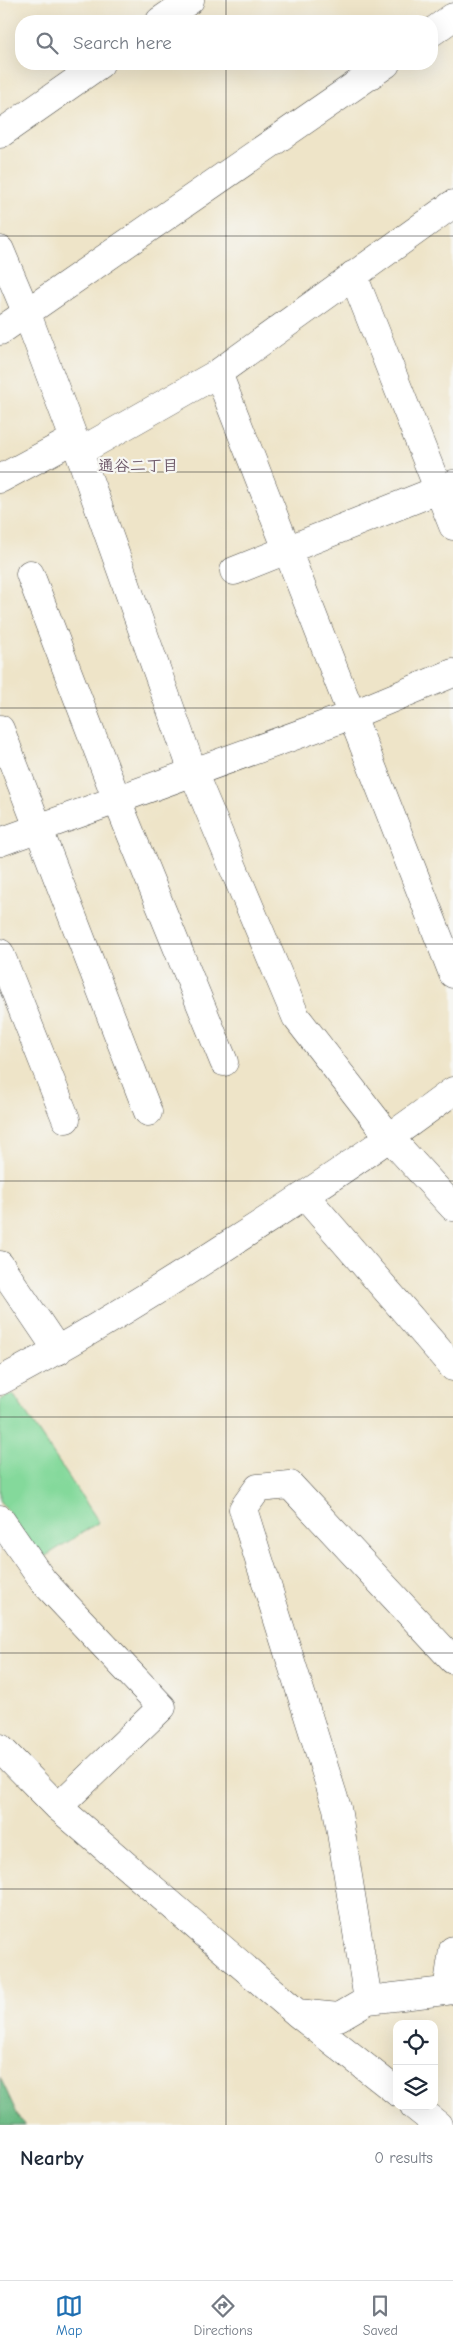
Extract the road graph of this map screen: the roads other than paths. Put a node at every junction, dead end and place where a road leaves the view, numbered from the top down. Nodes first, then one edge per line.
1 (190, 0) edge
2 (169, 15) edge
3 (453, 17) edge
4 (438, 28) edge
5 (91, 70) edge
6 (377, 70) edge
7 (0, 134) edge
8 (453, 204) edge
9 (0, 250) edge
10 (353, 275) junction
11 (27, 314) junction
12 (0, 331) edge
13 (218, 373) junction
14 (77, 446) junction
15 (0, 479) edge
16 (446, 487) edge
17 (453, 526) edge
18 (288, 551) junction
19 (234, 571) dead end
20 (30, 574) dead end
21 (453, 673) edge
22 (352, 715) junction
23 (0, 729) edge
24 (193, 772) junction
25 (117, 800) junction
26 (39, 828) junction
27 (0, 842) edge
28 (0, 953) edge
29 (453, 974) edge
30 (224, 1062) dead end
31 (453, 1091) edge
32 (148, 1112) dead end
33 (66, 1119) dead end
34 (390, 1138) junction
35 (305, 1196) junction
36 (453, 1207) edge
37 (0, 1265) edge
38 (58, 1351) junction
39 (453, 1367) edge
40 (0, 1380) edge
41 (0, 1519) edge
42 (453, 1660) edge
43 (0, 1748) edge
44 (58, 1807) junction
45 (453, 1950) edge
46 (450, 1990) edge
47 (368, 2000) junction
48 (297, 2013) junction
49 (393, 2089) edge
50 (419, 2110) edge
51 (438, 2125) edge

1 - 2 street
3 - 4 street
5 - 7 street
6 - 11 street
8 - 10 street
9 - 11 street
10 - 13 street
10 - 16 street
11 - 12 street
11 - 14 street
13 - 14 street
13 - 18 street
14 - 15 street
14 - 24 street
16 - 17 street
16 - 18 street
18 - 19 street
18 - 22 street
20 - 25 street
21 - 22 street
22 - 24 street
22 - 29 street
23 - 26 street
24 - 25 street
24 - 34 street
25 - 26 street
25 - 30 street
26 - 27 street
26 - 32 street
28 - 33 street
31 - 34 street
34 - 35 street
34 - 36 street
35 - 38 street
35 - 39 street
37 - 38 street
38 - 40 street
41 - 44 street
42 - 47 street
43 - 44 street
44 - 48 street
45 - 46 street
46 - 47 street
47 - 48 street
48 - 49 street
50 - 51 street

